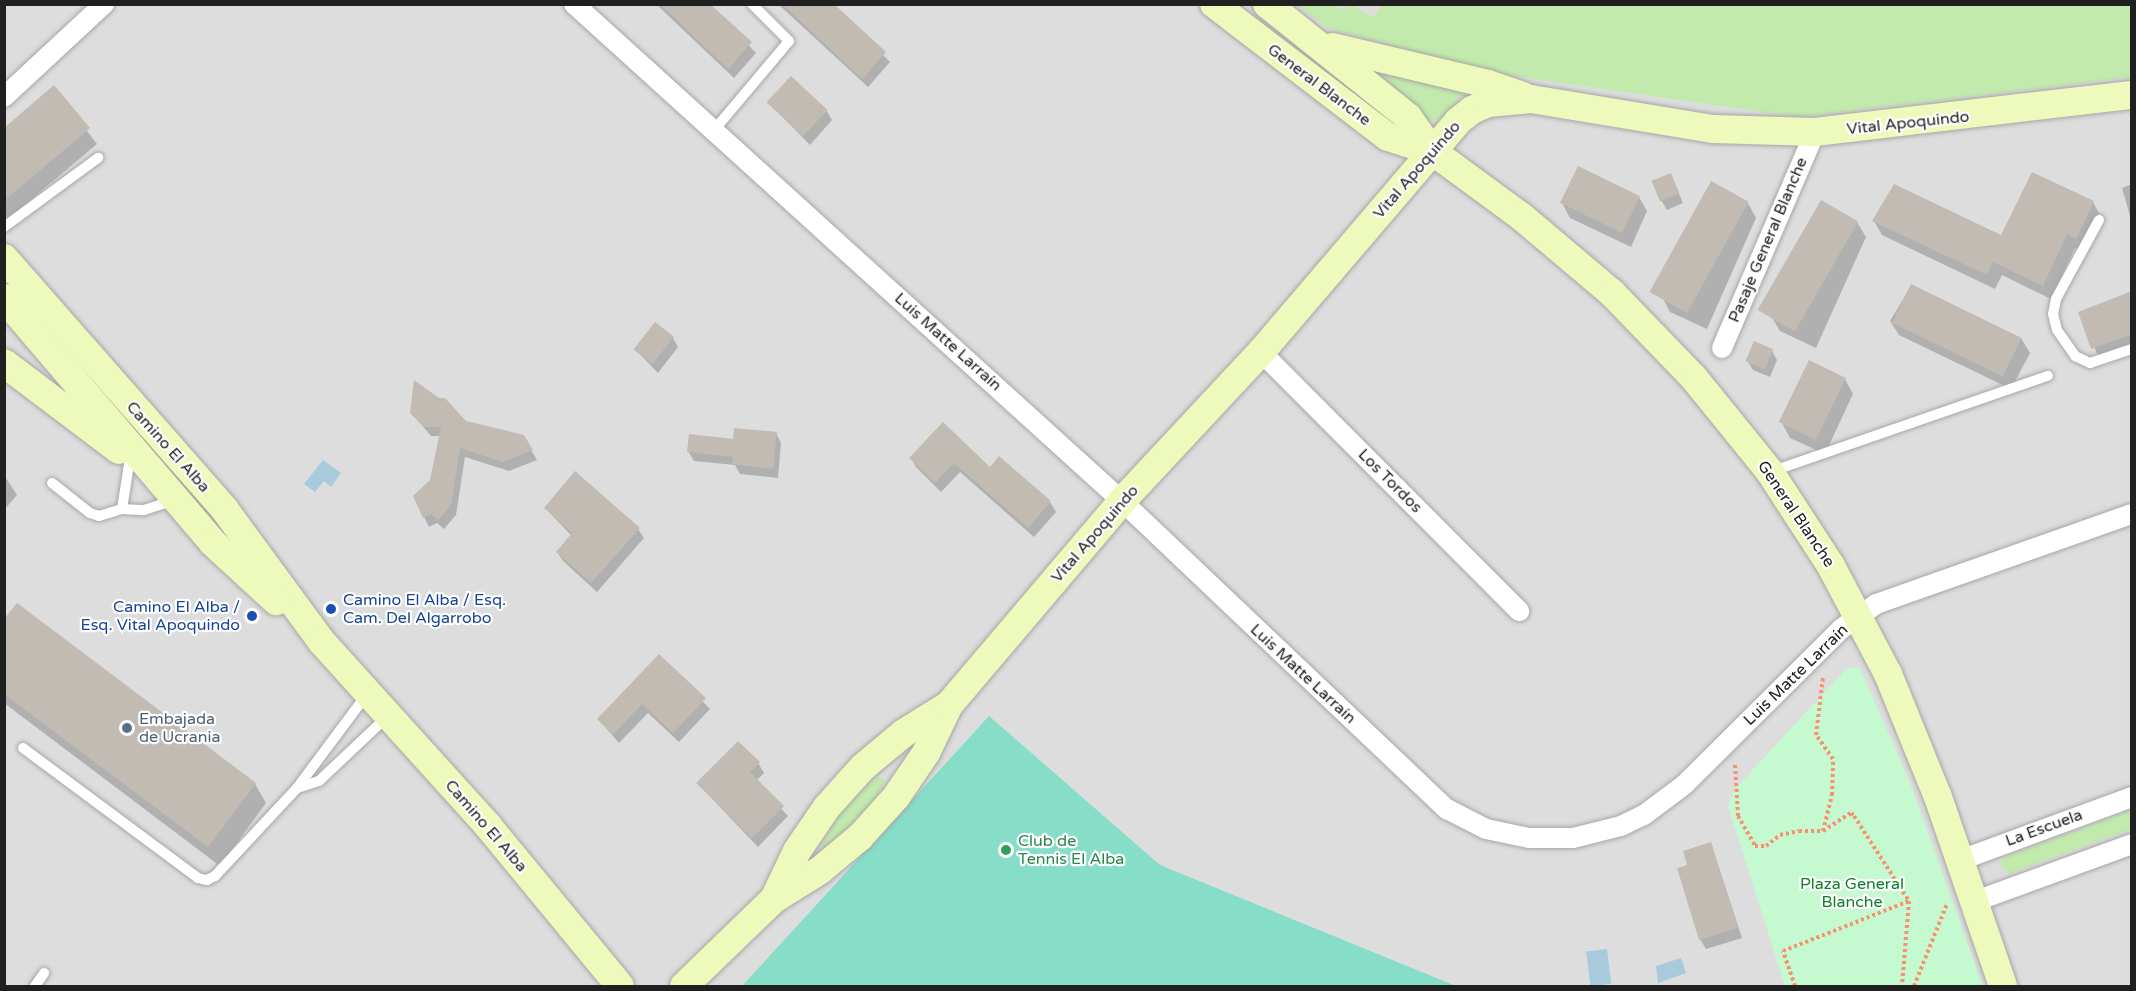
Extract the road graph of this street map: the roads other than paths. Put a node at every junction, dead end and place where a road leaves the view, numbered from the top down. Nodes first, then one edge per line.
1 (104, 4) edge
2 (574, 4) edge
3 (752, 4) edge
4 (1214, 4) edge
5 (1268, 4) edge
6 (1320, 43) junction
7 (2132, 95) edge
8 (4, 97) edge
9 (1531, 99) junction
10 (715, 129) junction
11 (1815, 132) junction
12 (1432, 151) junction
13 (98, 158) dead end
14 (2099, 220) dead end
15 (4, 226) edge
16 (4, 258) edge
17 (4, 298) edge
18 (4, 321) edge
19 (1722, 348) dead end
20 (2132, 349) edge
21 (1261, 352) junction
22 (54, 354) junction
23 (4, 363) edge
24 (2048, 376) dead end
25 (122, 396) junction
26 (130, 458) junction
27 (1770, 472) junction
28 (155, 475) junction
29 (52, 483) dead end
30 (176, 500) junction
31 (1122, 501) junction
32 (122, 509) junction
33 (2132, 514) edge
34 (1519, 611) dead end
35 (1859, 615) junction
36 (322, 642) junction
37 (367, 693) junction
38 (949, 705) junction
39 (388, 716) junction
40 (23, 747) dead end
41 (297, 788) junction
42 (2132, 797) edge
43 (2132, 844) edge
44 (1958, 861) junction
45 (774, 899) junction
46 (1971, 899) junction
47 (44, 973) dead end
48 (35, 987) edge
49 (620, 987) edge
50 (684, 987) edge
51 (2003, 987) edge

1 - 8 street
2 - 10 street, Luis Matte Larraín
3 - 10 lane
4 - 12 main road, General Blanche
5 - 6 main road, General Blanche
6 - 9 main road
6 - 12 main road, General Blanche
7 - 11 main road, Vital Apoquindo
9 - 11 main road, Vital Apoquindo
9 - 12 main road, Vital Apoquindo
10 - 31 street, Luis Matte Larraín
11 - 19 street, Pasaje General Blanche
12 - 21 main road, Vital Apoquindo
12 - 27 main road, General Blanche
13 - 15 lane
14 - 20 lane
16 - 25 main road, Camino El Alba
17 - 22 main road, Camino El Alba
18 - 22 main road
21 - 31 main road, Vital Apoquindo
21 - 34 street, Los Tordos
22 - 25 main road
22 - 28 main road, Camino El Alba
23 - 26 main road
24 - 27 lane
25 - 36 main road, Camino El Alba
26 - 28 main road
26 - 32 lane
27 - 35 main road, General Blanche
28 - 30 main road, Camino El Alba
29 - 32 lane
30 - 32 lane
30 - 36 main road, Camino El Alba
31 - 35 street, Luis Matte Larraín
31 - 38 main road, Vital Apoquindo
33 - 35 street, Luis Matte Larraín
35 - 44 main road, General Blanche
36 - 37 main road, Camino El Alba
37 - 39 main road, Camino El Alba
37 - 41 lane
38 - 45 main road, Vital Apoquindo
38 - 45 main road, Vital Apoquindo
39 - 41 lane
39 - 49 main road, Camino El Alba
40 - 41 lane
42 - 44 street, La Escuela
43 - 46 street
44 - 46 main road, General Blanche
45 - 50 main road, Vital Apoquindo
46 - 51 main road, General Blanche
47 - 48 lane

